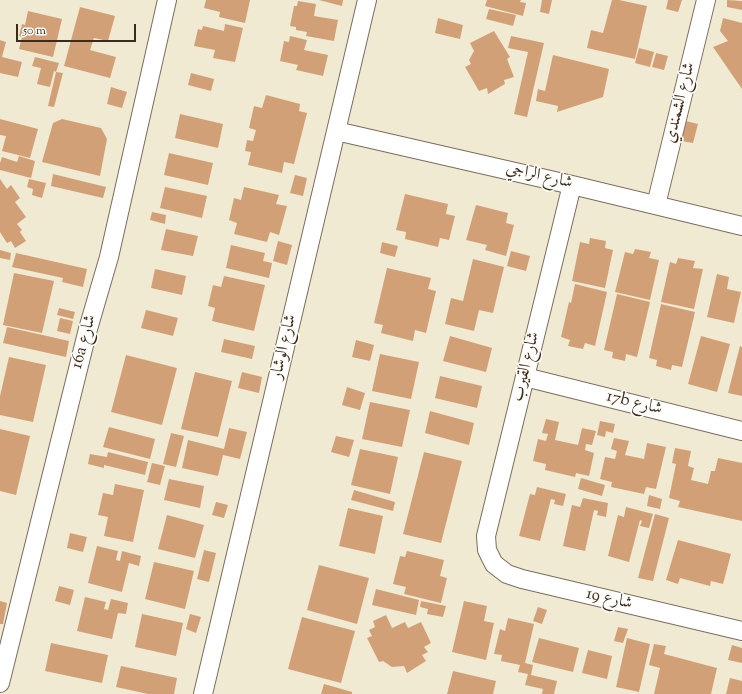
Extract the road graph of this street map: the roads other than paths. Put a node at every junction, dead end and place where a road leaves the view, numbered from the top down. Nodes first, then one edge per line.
1 (167, 0) edge
2 (367, 0) edge
3 (706, 0) edge
4 (336, 131) junction
5 (572, 184) junction
6 (656, 205) junction
7 (742, 226) edge
8 (525, 377) junction
9 (742, 431) edge
10 (487, 550) joint
11 (742, 631) edge
12 (0, 683) edge
13 (203, 694) edge

1 - 12 street, 16a شارع
2 - 4 street, شارع الوشار
3 - 6 street, شارع الشمندي
4 - 5 street, شارع الراجي
4 - 13 street, شارع الوشار
5 - 6 street, شارع الراجي
5 - 8 street, شارع القيرب
6 - 7 street, شارع الراجي
8 - 9 street, 17b شارع
8 - 10 street, شارع القيرب
10 - 11 street, شارع 19

